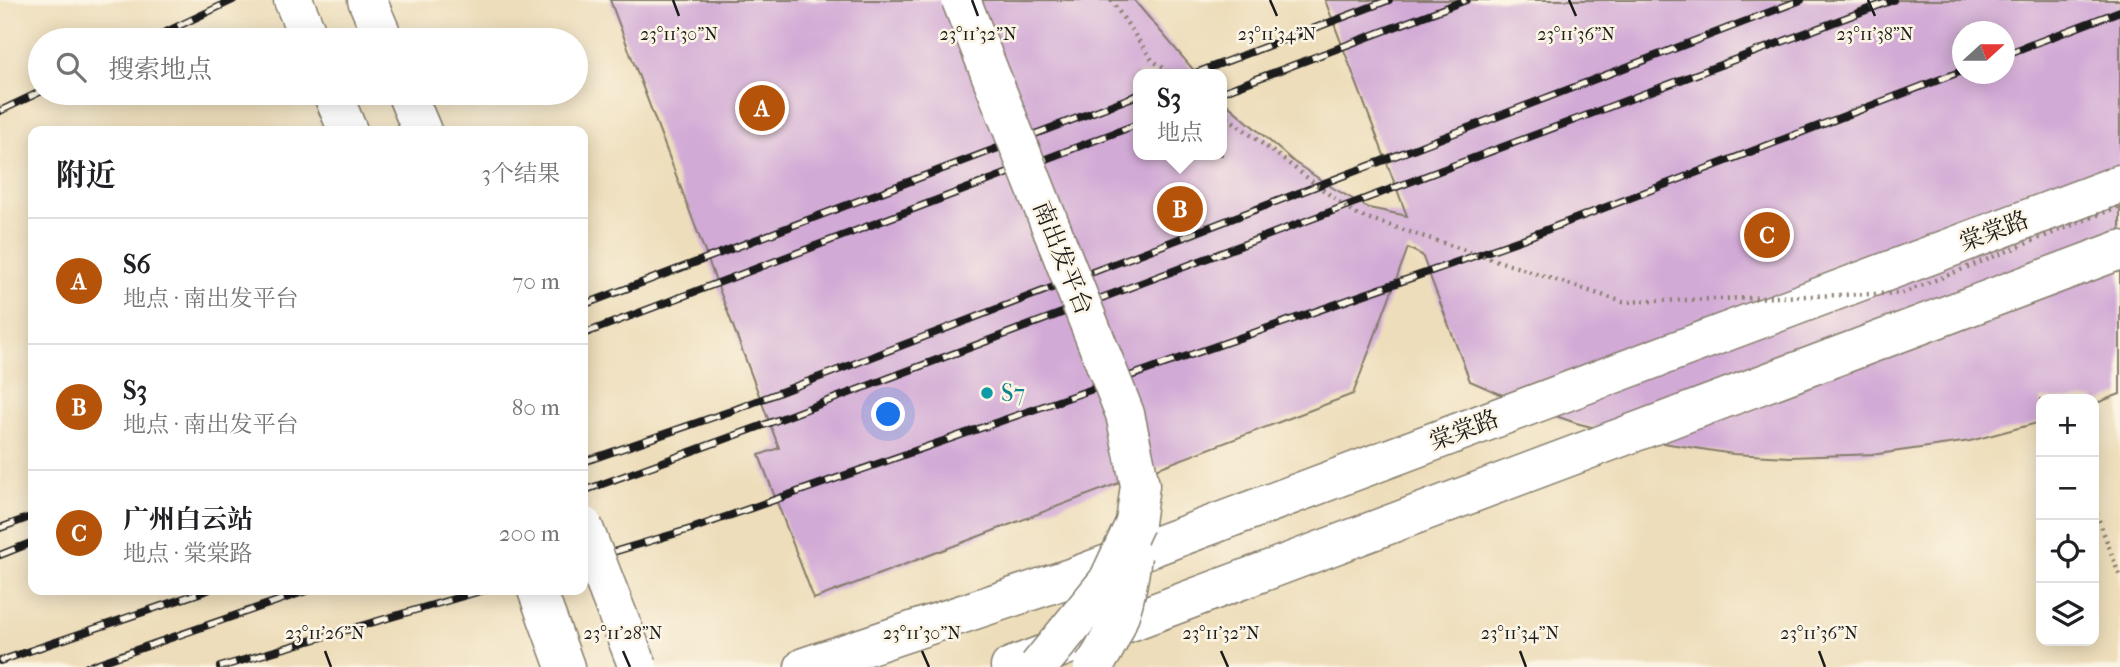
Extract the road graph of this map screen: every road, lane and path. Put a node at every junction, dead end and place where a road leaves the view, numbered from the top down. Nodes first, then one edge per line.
1 (293, 0) edge
2 (366, 0) edge
3 (961, 0) edge
4 (1111, 0) edge
5 (305, 28) edge
6 (379, 28) edge
7 (1165, 69) edge
8 (337, 105) edge
9 (411, 105) edge
10 (1227, 117) edge
11 (346, 126) edge
12 (420, 126) edge
13 (2120, 184) edge
14 (2120, 206) edge
15 (2120, 250) edge
16 (2099, 520) edge
17 (1135, 523) junction
18 (588, 539) edge
19 (2120, 577) edge
20 (539, 595) edge
21 (565, 667) edge
22 (638, 667) edge
23 (804, 667) edge
24 (1010, 667) edge
25 (1038, 667) edge
26 (1093, 667) edge

1 - 5 street
2 - 6 street
3 - 17 street, 南出发平台, bridge
4 - 7 path
8 - 11 street
9 - 12 street
10 - 14 path, bridge
13 - 23 street, 棠棠路
15 - 24 street
16 - 19 path
17 - 25 street, bridge
17 - 26 street, 南出发平台, bridge
18 - 22 street, bridge
20 - 21 street

